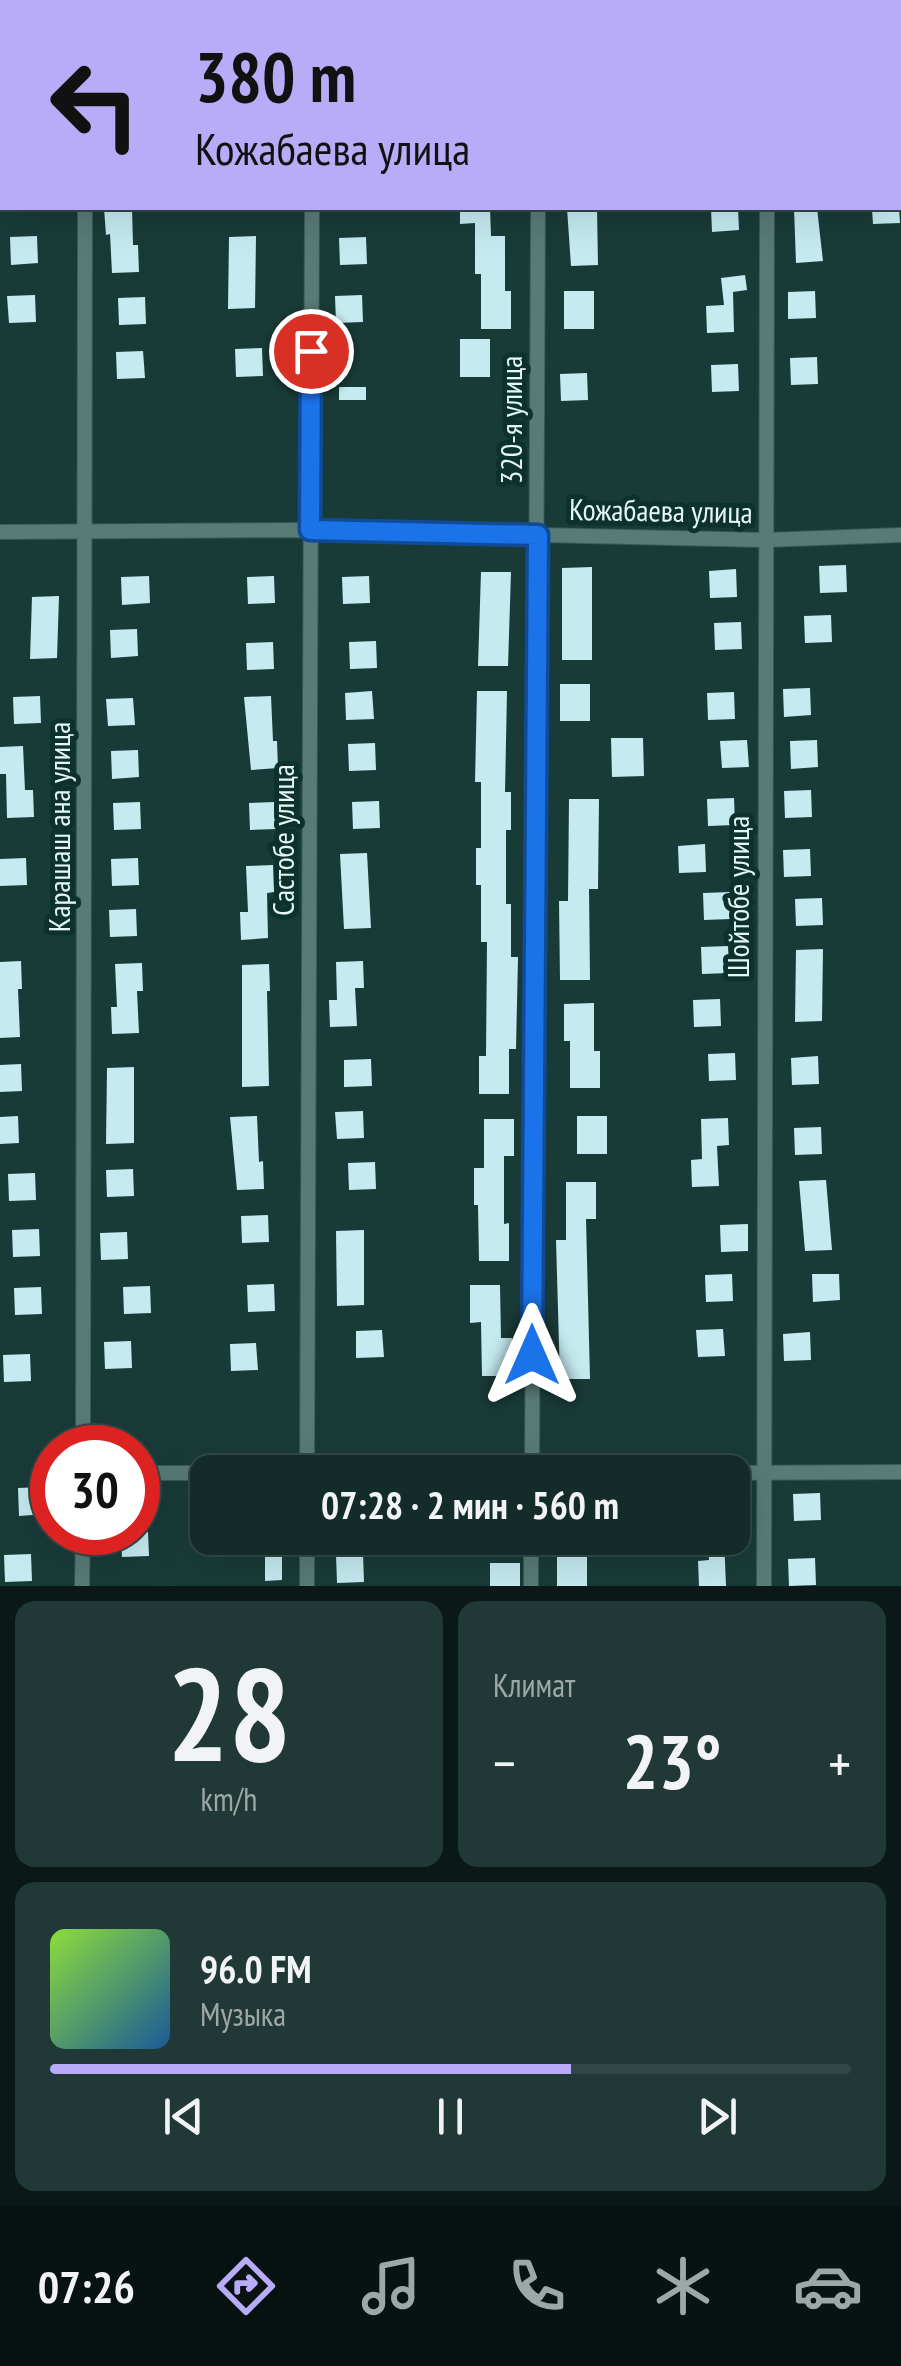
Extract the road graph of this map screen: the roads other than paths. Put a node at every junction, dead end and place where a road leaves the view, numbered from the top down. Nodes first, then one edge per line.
1 (85, 210) edge
2 (312, 210) edge
3 (538, 210) edge
4 (767, 210) edge
5 (310, 530) junction
6 (87, 531) junction
7 (0, 532) edge
8 (538, 535) junction
9 (901, 535) edge
10 (765, 540) junction
11 (84, 1425) edge
12 (308, 1455) edge
13 (532, 1455) edge
14 (901, 1472) edge
15 (190, 1473) edge
16 (750, 1473) edge
17 (764, 1473) junction
18 (160, 1474) edge
19 (83, 1555) edge
20 (307, 1555) edge
21 (531, 1555) edge
22 (82, 1586) edge
23 (307, 1586) edge
24 (531, 1586) edge
25 (764, 1586) edge

1 - 6 street, Карашаш ана улица
2 - 5 street, Састобе улица
3 - 8 street, 320-я улица
4 - 10 street, Шойтобе улица
5 - 6 street, Кожабаева улица
5 - 8 street, Кожабаева улица
5 - 12 street, Састобе улица
6 - 7 street, Кожабаева улица
6 - 11 street, Карашаш ана улица
8 - 10 street, Кожабаева улица
8 - 13 street, 320-я улица
9 - 10 street, Кожабаева улица
10 - 17 street, Шойтобе улица
14 - 17 street
15 - 18 street
16 - 17 street
17 - 25 street, Шойтобе улица
19 - 22 street
20 - 23 street
21 - 24 street

